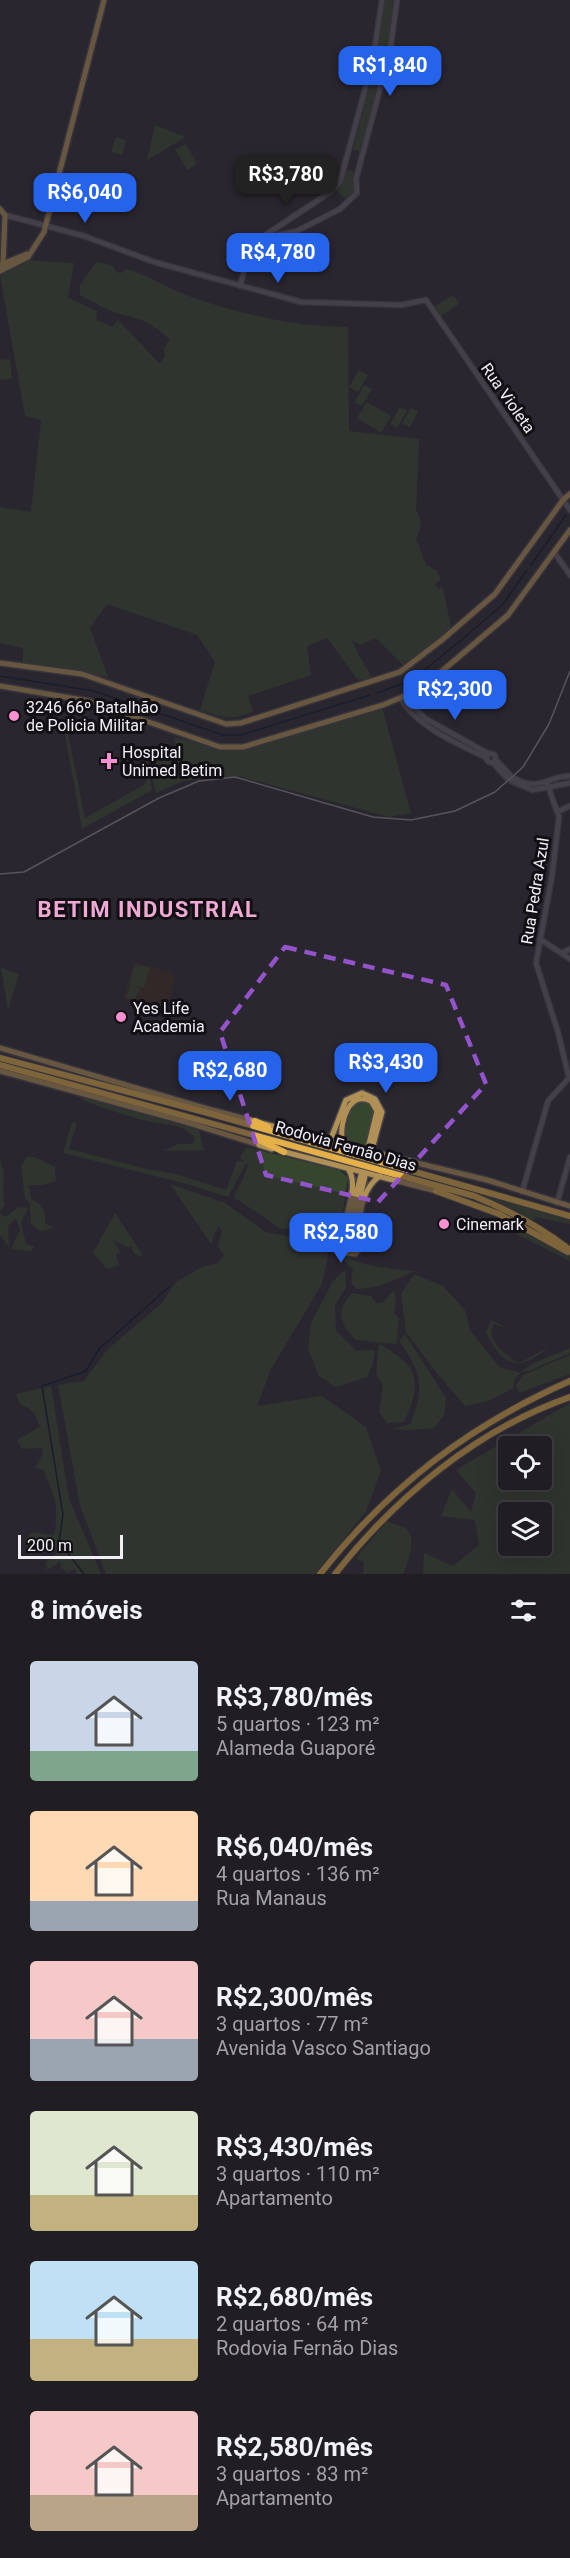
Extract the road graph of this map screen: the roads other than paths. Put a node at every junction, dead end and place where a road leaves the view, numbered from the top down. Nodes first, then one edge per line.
1 (104, 0) edge
2 (382, 0) edge
3 (397, 0) edge
4 (373, 60) junction
5 (386, 65) junction
6 (355, 155) junction
7 (352, 170) junction
8 (0, 209) edge
9 (5, 215) junction
10 (46, 226) junction
11 (258, 240) junction
12 (1, 267) edge
13 (240, 286) junction
14 (570, 494) edge
15 (562, 500) junction
16 (570, 510) edge
17 (570, 530) edge
18 (554, 552) junction
19 (570, 574) edge
20 (0, 663) edge
21 (0, 686) edge
22 (410, 695) junction
23 (400, 698) junction
24 (488, 756) junction
25 (570, 776) edge
26 (570, 783) edge
27 (548, 786) junction
28 (570, 806) edge
29 (557, 812) junction
30 (540, 939) junction
31 (570, 949) edge
32 (562, 953) junction
33 (570, 959) edge
34 (0, 1048) edge
35 (0, 1057) edge
36 (0, 1065) edge
37 (0, 1071) edge
38 (569, 1078) edge
39 (255, 1121) junction
40 (211, 1124) junction
41 (288, 1136) junction
42 (323, 1140) junction
43 (355, 1148) junction
44 (284, 1152) junction
45 (570, 1157) edge
46 (347, 1168) junction
47 (380, 1176) junction
48 (436, 1191) joint
49 (522, 1192) junction
50 (557, 1203) junction
51 (570, 1206) edge
52 (570, 1216) edge
53 (358, 1237) junction
54 (343, 1240) junction
55 (570, 1252) edge
56 (570, 1381) edge
57 (570, 1397) edge
58 (320, 1574) edge
59 (335, 1574) edge

1 - 10 main road
2 - 4 street
3 - 5 street
4 - 5 street
4 - 6 street
5 - 6 street
6 - 7 street
6 - 7 street
7 - 11 street
7 - 11 street
8 - 9 main road
9 - 10 street
9 - 12 main road
10 - 12 main road
10 - 13 street
11 - 13 street
13 - 15 street, Rua Violeta
14 - 15 main road
15 - 16 street, Rua Violeta
15 - 20 main road
17 - 18 main road
18 - 19 street
18 - 22 main road
21 - 23 main road
22 - 23 main road
22 - 24 street
23 - 24 street
24 - 27 street
25 - 27 street
26 - 27 street
27 - 29 street, Rua Pedra Azul
28 - 29 street
29 - 30 street, Rua Pedra Azul
30 - 32 street
30 - 38 street, Rua Pedra Azul
31 - 32 street
32 - 33 street
34 - 39 main road, Rodovia Fernão Dias
35 - 41 highway, Rodovia Fernão Dias
36 - 40 highway, Rodovia Fernão Dias
37 - 44 main road, Rodovia Fernão Dias
38 - 49 street, Rua Pedra Azul
39 - 41 highway
39 - 42 main road, Rodovia Fernão Dias
40 - 44 highway
40 - 55 highway, Rodovia Fernão Dias
41 - 52 highway, Rodovia Fernão Dias
42 - 43 main road, Rodovia Fernão Dias
42 - 43 main road
43 - 49 main road, Rodovia Fernão Dias
44 - 46 main road, Rodovia Fernão Dias
45 - 50 street
46 - 47 main road, Rodovia Fernão Dias
46 - 54 main road
47 - 48 main road, Rodovia Fernão Dias
47 - 53 main road
48 - 55 highway
49 - 50 main road, Rodovia Fernão Dias
50 - 51 main road, Rodovia Fernão Dias
53 - 54 main road
53 - 54 main road
53 - 54 main road
56 - 58 highway
57 - 59 highway

